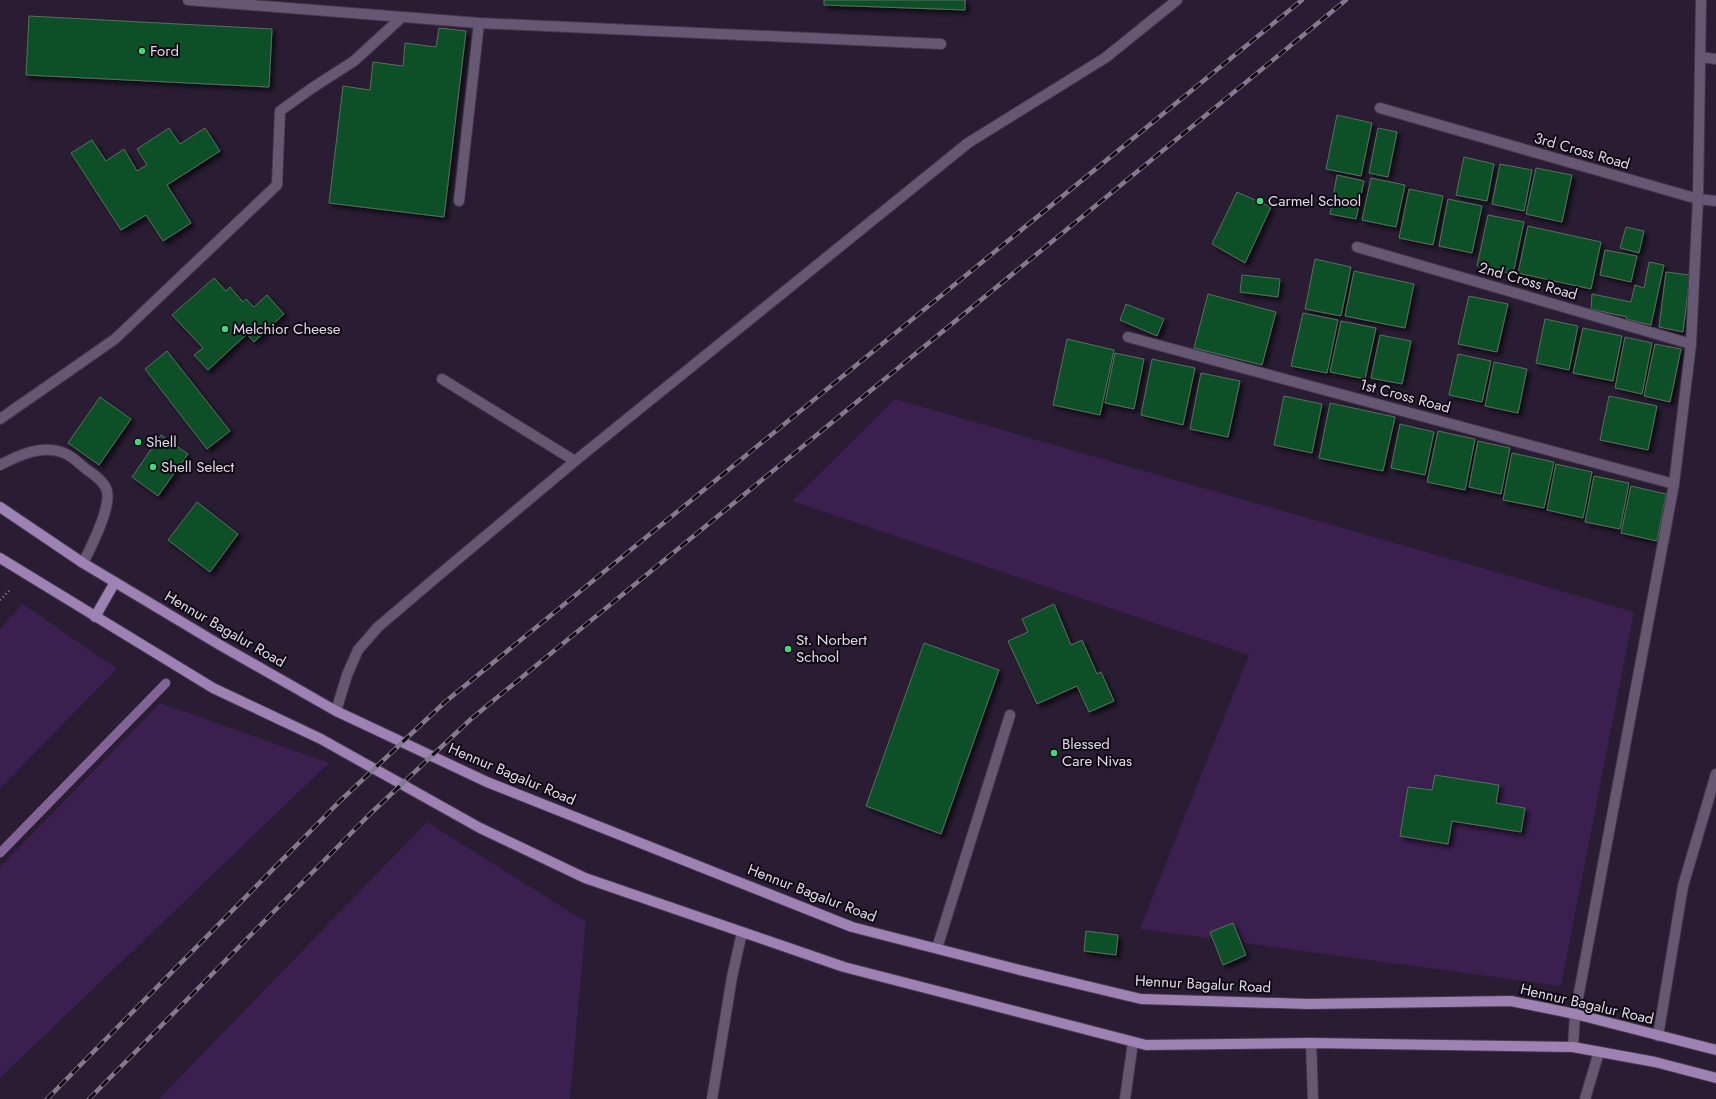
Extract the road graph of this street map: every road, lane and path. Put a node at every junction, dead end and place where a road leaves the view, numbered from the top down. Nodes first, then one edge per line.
1 (188, 0) edge
2 (1177, 0) edge
3 (1701, 0) edge
4 (402, 17) junction
5 (479, 23) junction
6 (941, 44) dead end
7 (1700, 57) junction
8 (1716, 59) edge
9 (1380, 108) dead end
10 (1698, 199) junction
11 (459, 201) dead end
12 (1716, 201) edge
13 (1357, 247) dead end
14 (1128, 337) dead end
15 (1691, 344) junction
16 (442, 379) dead end
17 (0, 419) edge
18 (575, 461) junction
19 (0, 465) edge
20 (1674, 484) junction
21 (0, 507) edge
22 (0, 558) edge
23 (83, 563) junction
24 (115, 582) junction
25 (96, 617) junction
26 (336, 711) junction
27 (1010, 715) dead end
28 (1716, 774) edge
29 (742, 932) junction
30 (936, 948) junction
31 (1575, 1014) junction
32 (1658, 1036) junction
33 (1133, 1042) junction
34 (1311, 1044) junction
35 (1573, 1047) junction
36 (1716, 1050) edge
37 (1599, 1052) junction
38 (1716, 1078) edge
39 (712, 1099) edge
40 (1125, 1099) edge
41 (1313, 1099) edge
42 (1585, 1099) edge

1 - 4 street
2 - 18 street
3 - 7 street
4 - 5 street
4 - 17 street
5 - 6 street
5 - 11 street
7 - 8 street
7 - 10 street
9 - 10 street, 3rd Cross Road
10 - 12 street, 3rd Cross Road
10 - 15 street
13 - 15 street, 2nd Cross Road
14 - 20 street, 1st Cross Road
15 - 20 street
16 - 18 street
18 - 26 street
19 - 23 street
20 - 31 street
21 - 23 main road, Hennur Bagalur Road
22 - 25 main road
23 - 24 main road, Hennur Bagalur Road
24 - 25 main road
24 - 26 main road, Hennur Bagalur Road
25 - 29 main road
26 - 30 main road, Hennur Bagalur Road
27 - 30 street
28 - 32 street
29 - 33 main road
29 - 39 street
30 - 31 main road, Hennur Bagalur Road
31 - 32 main road, Hennur Bagalur Road
31 - 35 street
32 - 36 main road, Hennur Bagalur Road
33 - 34 main road
33 - 40 street
34 - 35 main road
34 - 41 street
35 - 37 main road
37 - 38 main road
37 - 42 street

